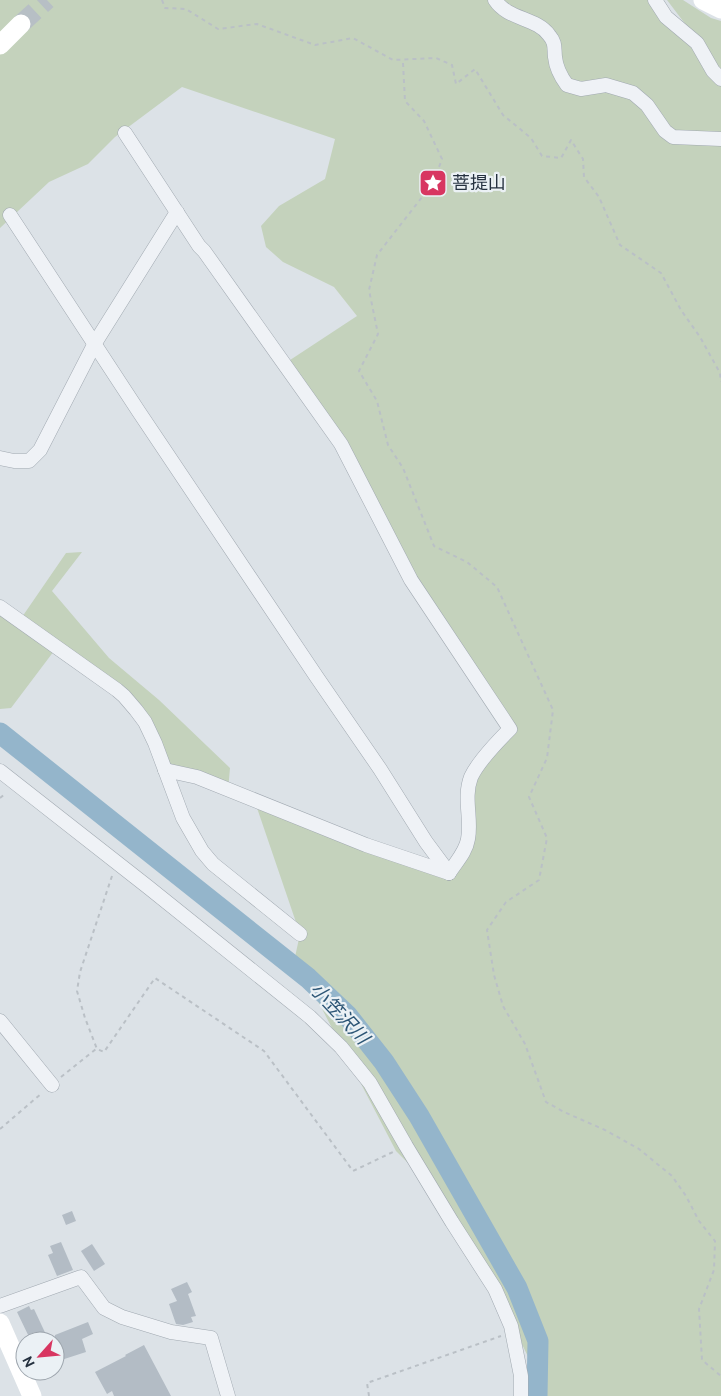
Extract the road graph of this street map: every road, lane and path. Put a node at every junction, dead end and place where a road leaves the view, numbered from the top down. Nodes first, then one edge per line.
1 (162, 0) edge
2 (495, 0) edge
3 (655, 0) edge
4 (703, 0) edge
5 (721, 9) edge
6 (21, 24) tunnel mouth
7 (0, 45) edge
8 (721, 79) edge
9 (125, 133) dead end
10 (721, 139) edge
11 (176, 212) junction
12 (10, 215) dead end
13 (95, 343) junction
14 (721, 382) edge
15 (0, 458) edge
16 (0, 607) edge
17 (165, 770) junction
18 (0, 771) edge
19 (117, 863) junction
20 (449, 873) junction
21 (300, 934) dead end
22 (0, 1021) edge
23 (52, 1084) dead end
24 (406, 1146) junction
25 (0, 1306) edge
26 (0, 1323) edge
27 (513, 1332) junction
28 (32, 1396) edge
29 (228, 1396) edge
30 (369, 1396) edge
31 (520, 1396) edge

1 - 14 path
2 - 10 street
3 - 8 street
4 - 5 street
6 - 7 street
9 - 11 street
11 - 13 street
11 - 20 street
12 - 13 street
13 - 15 street
13 - 20 street
16 - 17 street
17 - 20 street
17 - 21 street
18 - 19 street
19 - 24 street
19 - 24 path
22 - 23 street
24 - 27 street
25 - 29 street
26 - 28 street
27 - 30 path
27 - 31 street

